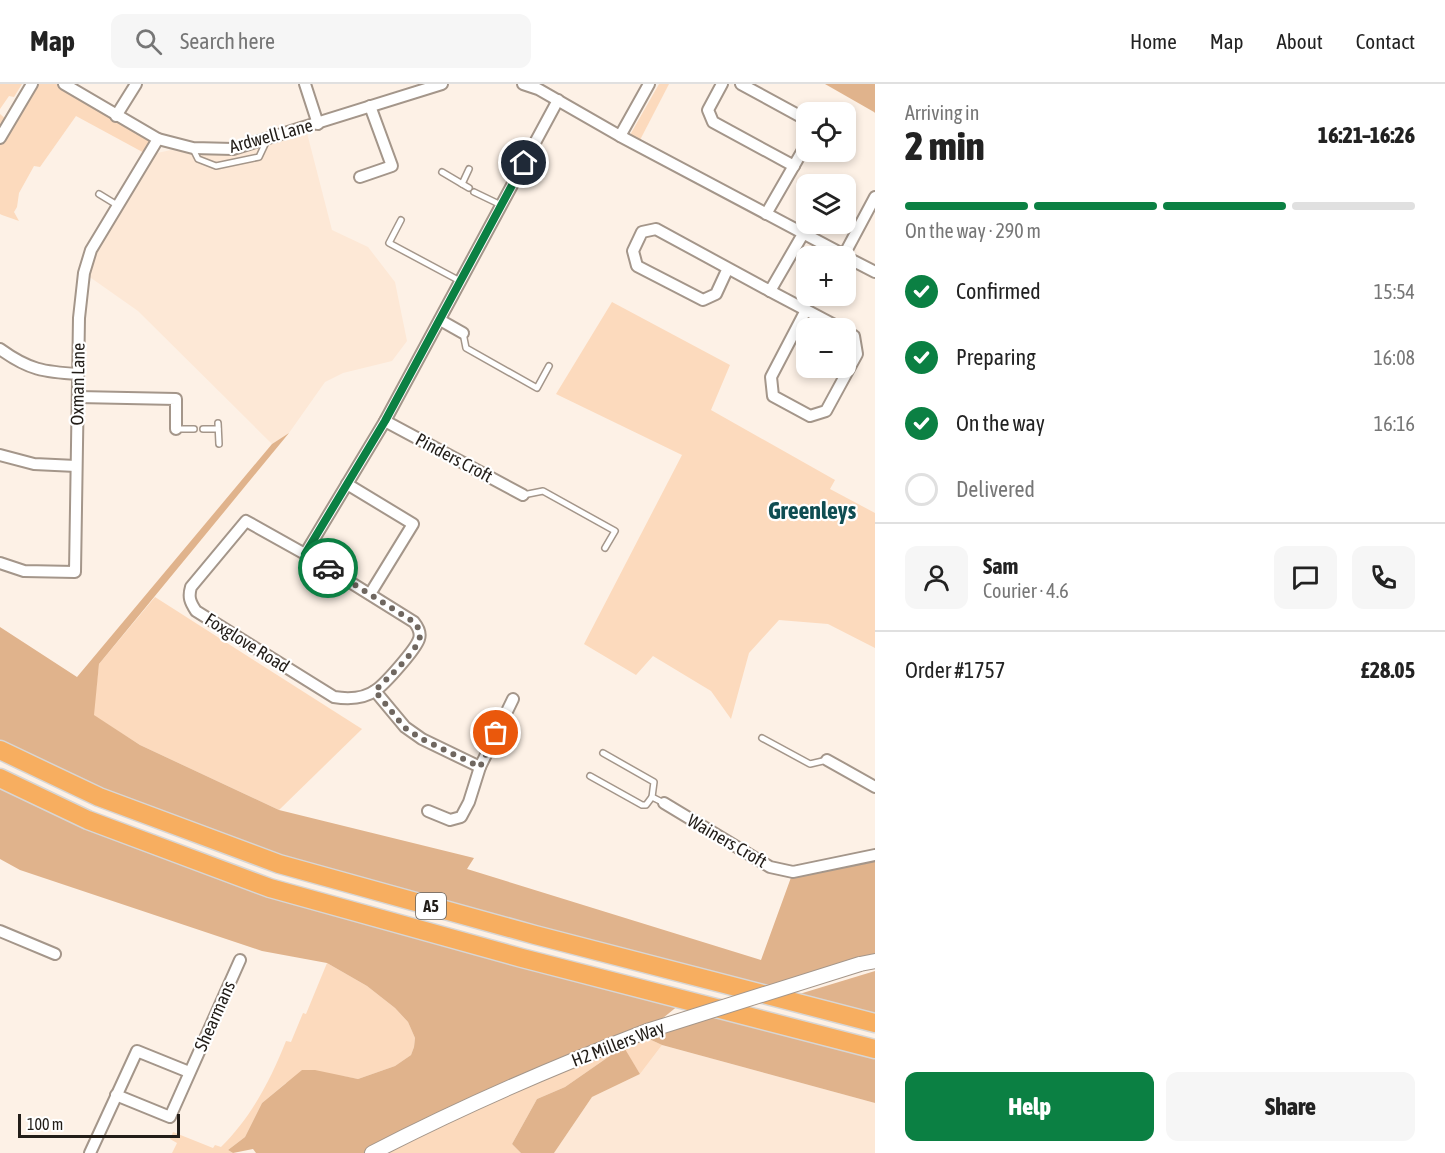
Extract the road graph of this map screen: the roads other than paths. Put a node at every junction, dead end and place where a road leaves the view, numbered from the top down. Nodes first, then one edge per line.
1 (32, 84) edge
2 (136, 84) edge
3 (304, 84) edge
4 (442, 84) edge
5 (523, 84) edge
6 (648, 84) edge
7 (722, 84) edge
8 (741, 84) edge
9 (70, 86) edge
10 (558, 100) junction
11 (370, 106) junction
12 (796, 114) edge
13 (117, 116) junction
14 (318, 124) junction
15 (620, 136) junction
16 (0, 138) edge
17 (158, 139) junction
18 (267, 139) junction
19 (193, 148) junction
20 (796, 162) edge
21 (794, 166) junction
22 (470, 169) dead end
23 (442, 172) dead end
24 (360, 177) dead end
25 (462, 184) junction
26 (99, 194) dead end
27 (875, 197) edge
28 (117, 205) junction
29 (501, 205) junction
30 (871, 211) edge
31 (766, 214) junction
32 (401, 220) dead end
33 (796, 230) edge
34 (803, 234) joint
35 (826, 246) edge
36 (851, 246) edge
37 (856, 262) edge
38 (728, 268) junction
39 (875, 272) edge
40 (460, 281) junction
41 (770, 291) junction
42 (806, 310) junction
43 (802, 318) edge
44 (821, 318) edge
45 (440, 320) junction
46 (796, 329) edge
47 (463, 333) joint
48 (0, 349) edge
49 (549, 366) dead end
50 (78, 374) junction
51 (844, 378) edge
52 (78, 397) junction
53 (385, 421) junction
54 (176, 429) joint
55 (194, 429) dead end
56 (203, 429) dead end
57 (219, 444) dead end
58 (0, 455) edge
59 (76, 466) junction
60 (347, 484) junction
61 (523, 495) joint
62 (605, 548) dead end
63 (305, 554) junction
64 (0, 563) edge
65 (370, 594) junction
66 (375, 691) junction
67 (513, 699) dead end
68 (762, 738) dead end
69 (0, 750) edge
70 (603, 753) dead end
71 (826, 760) joint
72 (480, 767) junction
73 (590, 777) dead end
74 (0, 778) edge
75 (875, 787) edge
76 (652, 797) junction
77 (664, 803) joint
78 (428, 811) dead end
79 (875, 855) edge
80 (0, 931) edge
81 (55, 954) dead end
82 (240, 960) dead end
83 (875, 961) edge
84 (875, 1023) edge
85 (875, 1049) edge
86 (189, 1072) junction
87 (116, 1095) junction
88 (90, 1153) edge
89 (372, 1153) edge

1 - 16 street
2 - 13 street
3 - 14 street
4 - 11 street, Ardwell Lane
5 - 10 street
6 - 15 street
7 - 21 street
8 - 12 street
9 - 13 street, Ardwell Lane
10 - 15 street
10 - 29 street
11 - 14 street, Ardwell Lane
11 - 24 street
13 - 17 street, Ardwell Lane
14 - 18 street, Ardwell Lane
15 - 31 street
17 - 19 street, Ardwell Lane
17 - 28 street, Oxman Lane
18 - 19 street, Ardwell Lane
18 - 19 lane
20 - 21 street
21 - 31 street
22 - 25 lane
23 - 25 lane
25 - 29 lane
26 - 28 lane
27 - 30 street
28 - 50 street, Oxman Lane
29 - 40 street
30 - 36 street
31 - 33 street
32 - 40 lane
34 - 35 street
34 - 41 street
37 - 39 street
38 - 38 street
38 - 41 street
40 - 45 street
41 - 42 street
42 - 43 street
42 - 44 street
45 - 47 street
45 - 53 street
46 - 51 street
47 - 49 lane
48 - 50 street
50 - 52 street, Oxman Lane
52 - 54 street
52 - 59 street, Oxman Lane
53 - 60 street
53 - 61 street, Pinders Croft
54 - 55 lane
56 - 57 lane
58 - 59 street
59 - 64 street, Oxman Lane
60 - 63 street
60 - 65 street
61 - 62 lane
63 - 65 street, Foxglove Road
63 - 66 street, Foxglove Road
65 - 66 street, Foxglove Road
66 - 72 street
67 - 72 street
68 - 71 lane
69 - 84 highway, A5
70 - 76 lane
71 - 75 street
72 - 78 street
73 - 76 lane
74 - 85 highway, A5
76 - 77 lane
77 - 79 street, Wainers Croft
80 - 81 street
82 - 86 street, Shearmans
83 - 89 street, H2 Millers Way, bridge
86 - 87 street, Shearmans
86 - 87 street, Shearmans
87 - 88 street, Shearmans

